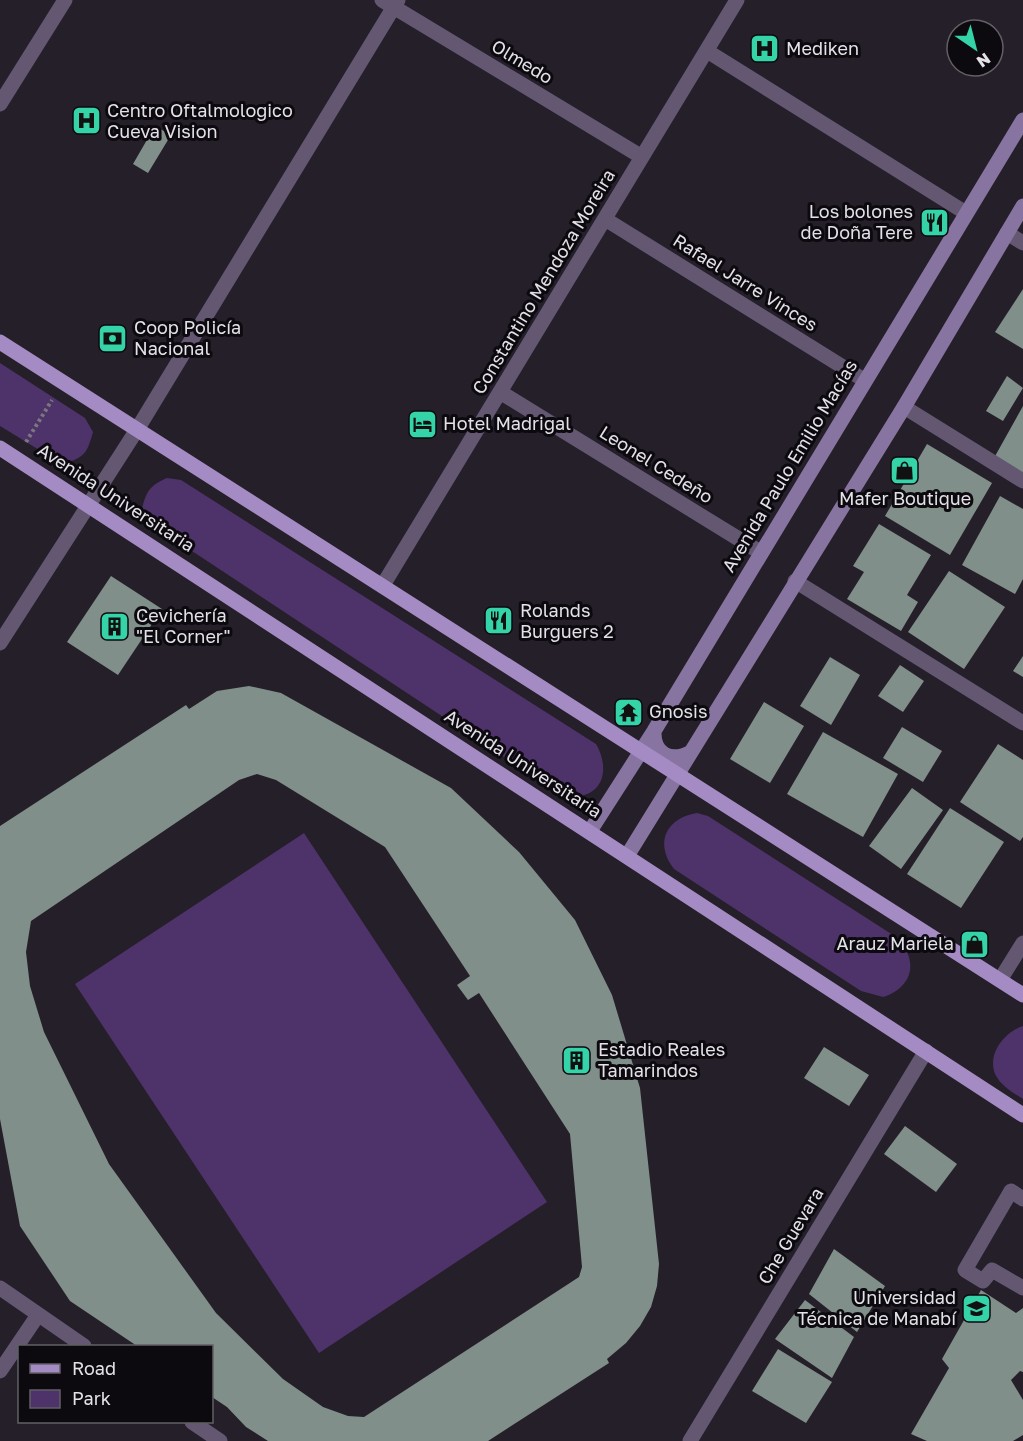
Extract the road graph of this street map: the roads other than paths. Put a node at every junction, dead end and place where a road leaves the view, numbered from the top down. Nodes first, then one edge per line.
1 (65, 0) edge
2 (737, 0) edge
3 (392, 2) edge
4 (707, 51) junction
5 (0, 104) edge
6 (1023, 120) edge
7 (642, 157) junction
8 (1023, 206) edge
9 (966, 213) junction
10 (605, 219) junction
11 (1007, 232) junction
12 (1023, 243) edge
13 (0, 342) edge
14 (864, 380) junction
15 (500, 392) junction
16 (904, 407) junction
17 (138, 428) junction
18 (0, 448) edge
19 (1023, 481) edge
20 (89, 504) junction
21 (760, 552) junction
22 (795, 581) junction
23 (383, 585) junction
24 (0, 643) edge
25 (1023, 723) edge
26 (654, 731) junction
27 (640, 750) junction
28 (691, 752) junction
29 (679, 774) junction
30 (590, 831) junction
31 (627, 856) junction
32 (1023, 943) edge
33 (1000, 980) junction
34 (1023, 995) edge
35 (926, 1051) junction
36 (1023, 1115) edge
37 (1023, 1199) edge
38 (0, 1288) edge
39 (1023, 1288) edge
40 (38, 1315) junction
41 (81, 1345) edge
42 (0, 1371) edge
43 (193, 1423) edge
44 (220, 1441) edge
45 (690, 1441) edge

1 - 5 street
2 - 4 street, Constantino Mendoza Moreira
3 - 7 street, Olmedo
3 - 17 street
4 - 7 street, Constantino Mendoza Moreira
4 - 9 street
6 - 9 main road, Avenida Paulo Emilio Macías
7 - 10 street, Constantino Mendoza Moreira
8 - 11 main road
9 - 14 main road, Avenida Paulo Emilio Macías
10 - 14 street, Rafael Jarre Vinces
10 - 15 street, Constantino Mendoza Moreira
11 - 12 street
11 - 16 main road
13 - 17 main road
14 - 21 main road, Avenida Paulo Emilio Macías
15 - 21 street, Leonel Cedeño
15 - 23 street, Constantino Mendoza Moreira
16 - 19 street
16 - 22 main road
17 - 20 street
17 - 23 main road
18 - 20 main road, Avenida Universitaria
20 - 24 street
20 - 30 main road, Avenida Universitaria
21 - 26 main road, Avenida Paulo Emilio Macías
22 - 25 street
22 - 28 main road
23 - 27 main road
26 - 27 main road, Avenida Paulo Emilio Macías
26 - 28 main road
27 - 29 main road
27 - 30 main road, Avenida Paulo Emilio Macías
28 - 29 main road
29 - 31 main road
29 - 33 main road
30 - 31 main road, Avenida Universitaria
31 - 35 main road, Avenida Universitaria
32 - 33 street
33 - 34 main road
35 - 36 main road, Avenida Universitaria
35 - 45 street, Che Guevara
37 - 39 street
38 - 40 street
40 - 41 street
40 - 42 street
43 - 44 street

